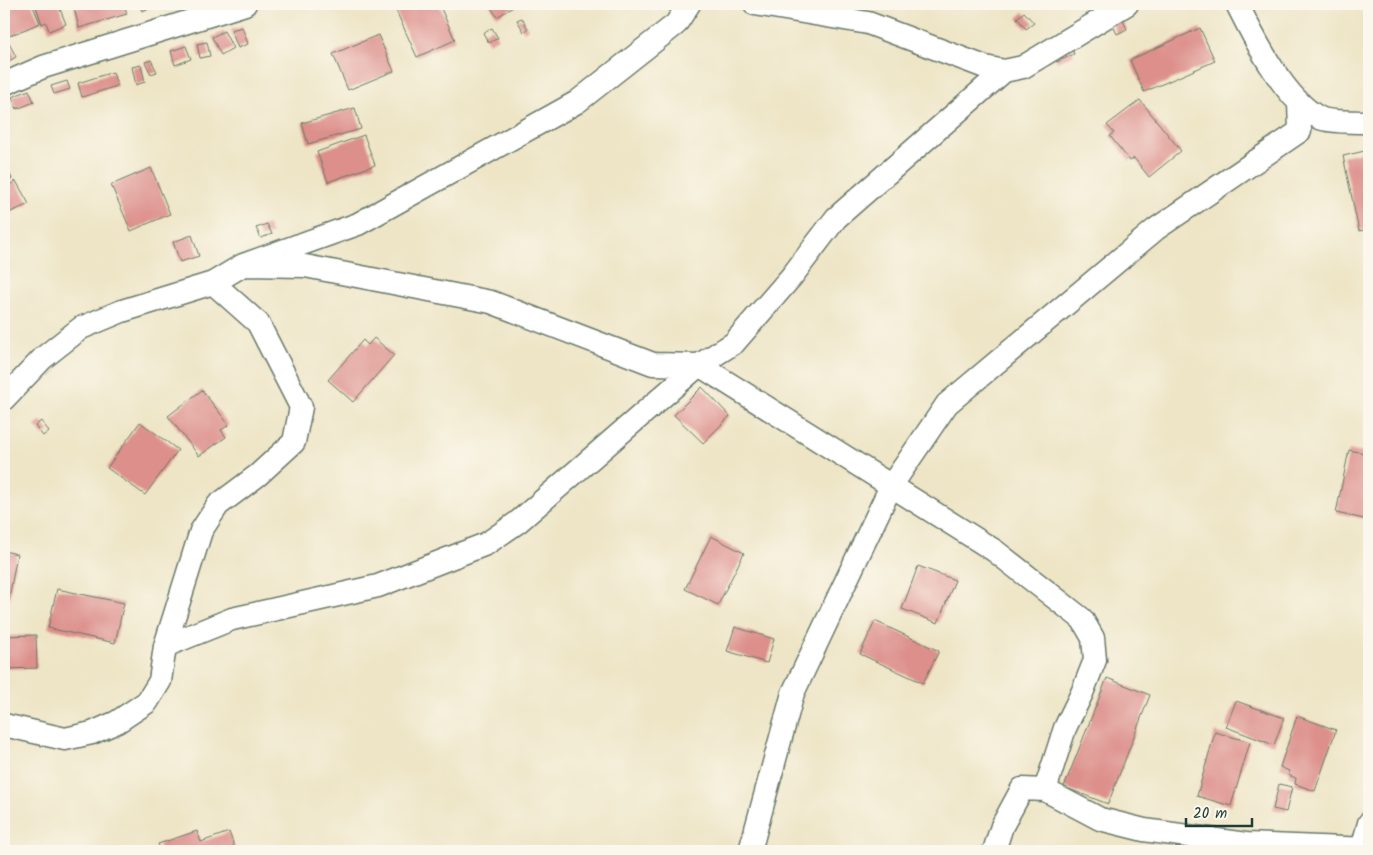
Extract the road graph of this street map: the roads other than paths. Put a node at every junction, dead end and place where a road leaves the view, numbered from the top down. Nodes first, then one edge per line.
1 (245, 4) edge
2 (689, 4) edge
3 (755, 4) edge
4 (1127, 4) edge
5 (1237, 4) edge
6 (1004, 71) junction
7 (4, 84) edge
8 (1299, 102) junction
9 (1369, 122) edge
10 (243, 265) junction
11 (213, 283) junction
12 (698, 365) junction
13 (4, 399) edge
14 (891, 486) junction
15 (165, 646) junction
16 (4, 725) edge
17 (1045, 790) junction
18 (1369, 823) edge
19 (1366, 849) edge
20 (1328, 850) edge
21 (750, 851) edge
22 (994, 851) edge

1 - 7 street
2 - 10 street
3 - 6 street
4 - 6 street
5 - 8 street
6 - 12 street
8 - 9 street
8 - 14 street
10 - 11 street
10 - 12 street
11 - 13 street
11 - 15 street
12 - 14 street
12 - 15 street
14 - 17 street
14 - 21 street
15 - 16 street
17 - 20 street
17 - 22 street
18 - 19 street
19 - 20 street

